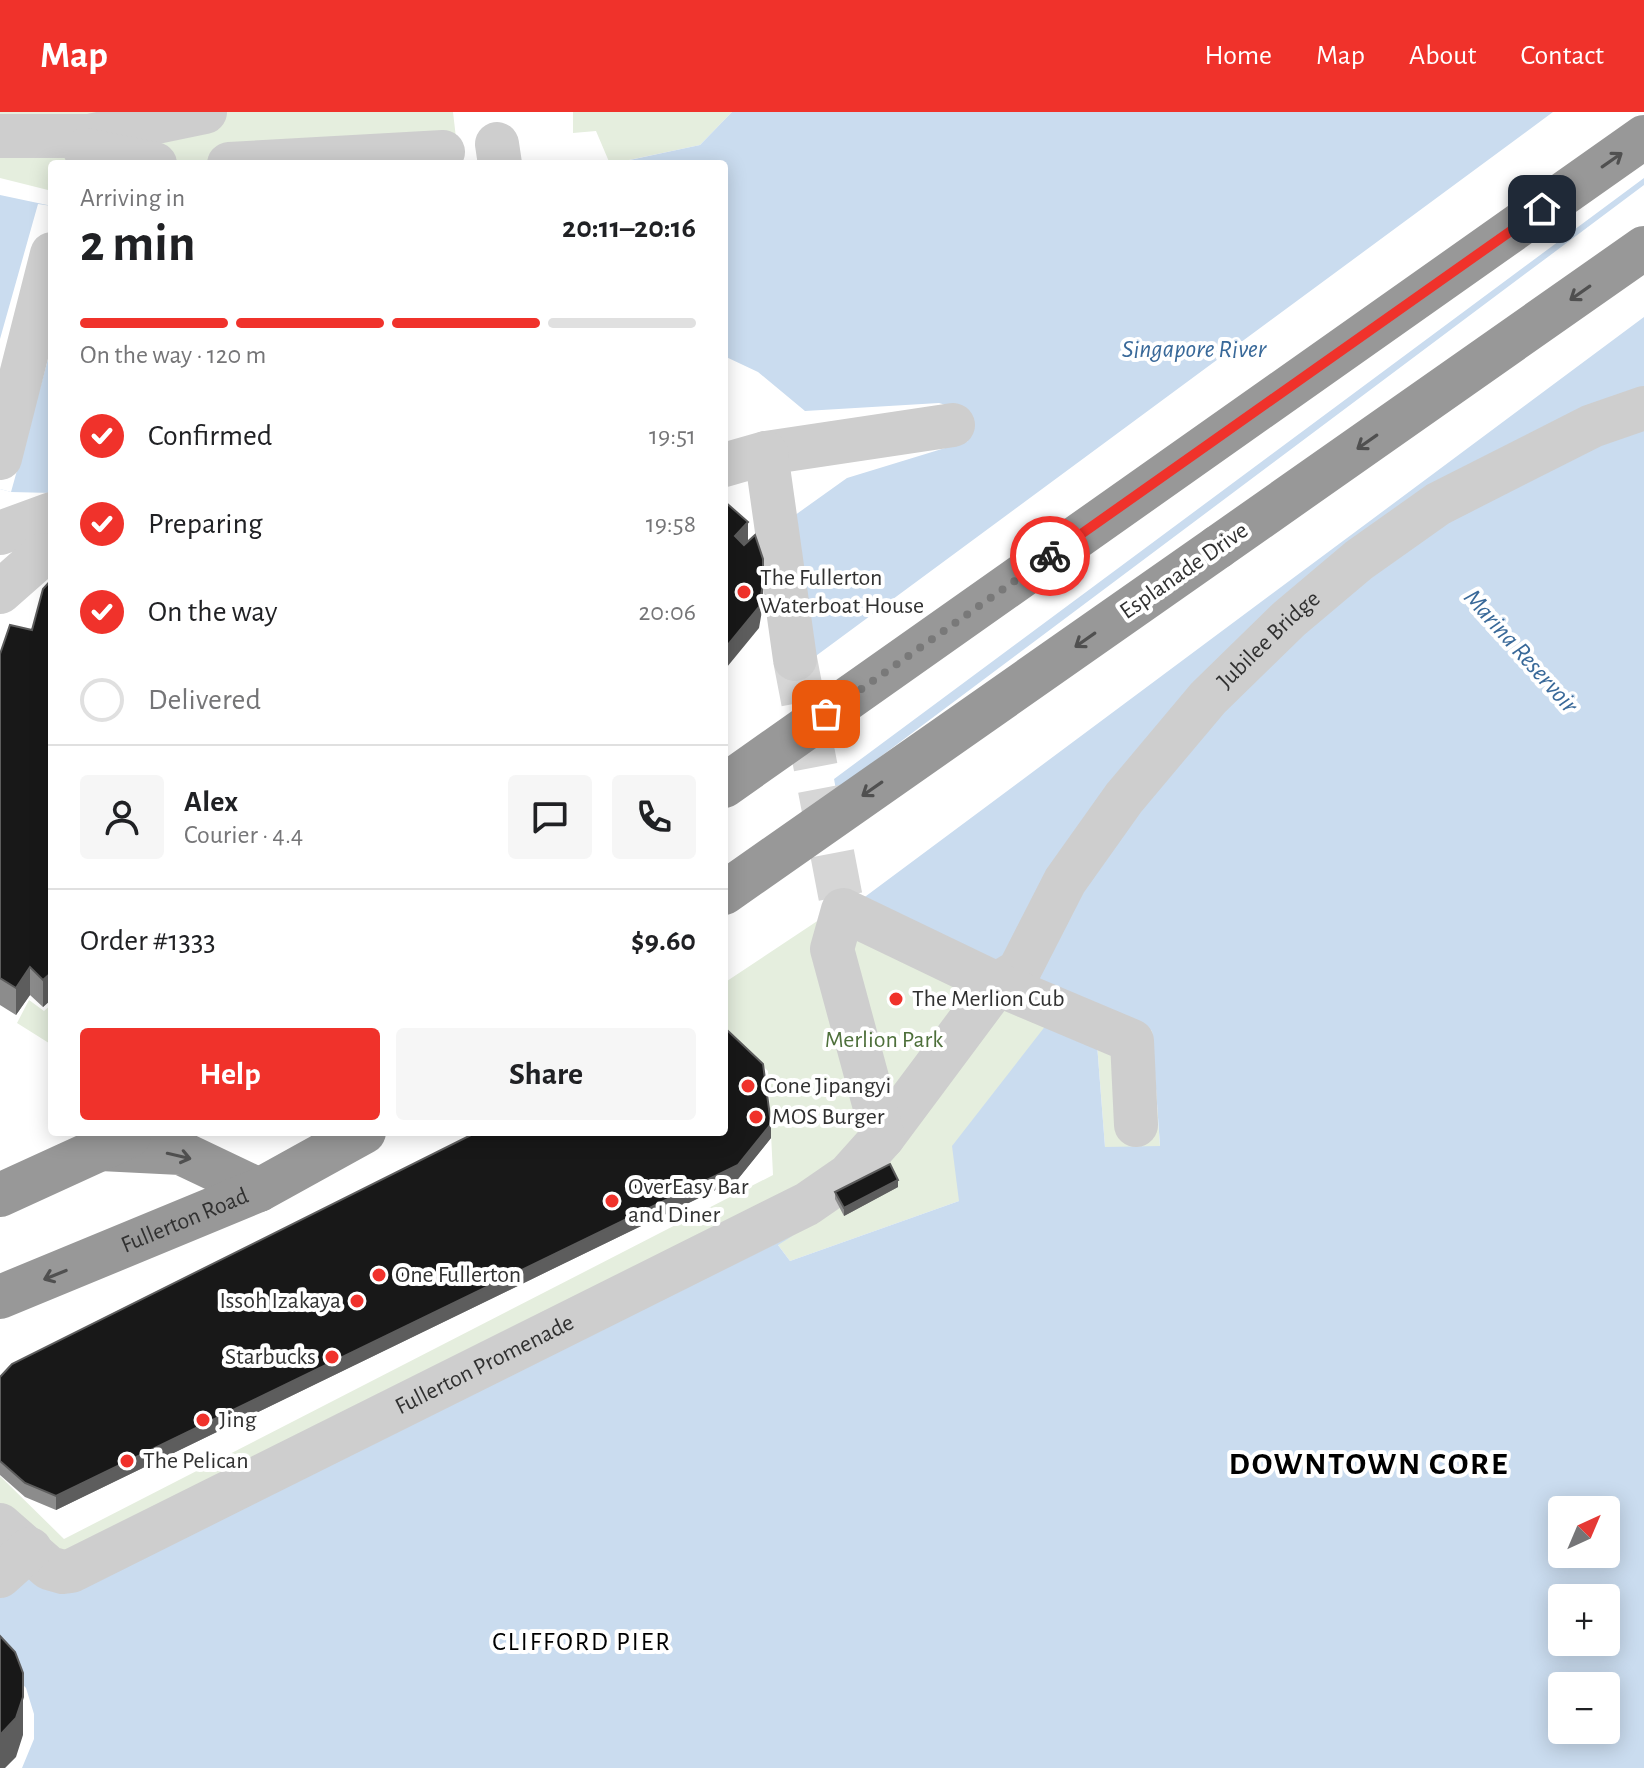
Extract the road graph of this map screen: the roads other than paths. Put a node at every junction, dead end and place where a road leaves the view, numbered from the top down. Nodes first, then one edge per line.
1 (205, 112) edge
2 (0, 136) edge
3 (1644, 137) edge
4 (83, 141) edge
5 (443, 152) dead end
6 (142, 160) edge
7 (300, 160) edge
8 (1644, 248) edge
9 (48, 270) edge
10 (1644, 408) edge
11 (953, 425) dead end
12 (766, 453) junction
13 (0, 458) edge
14 (728, 464) edge
15 (0, 533) edge
16 (47, 534) edge
17 (0, 592) edge
18 (795, 659) tunnel mouth
19 (728, 783) edge
20 (728, 890) edge
21 (1008, 978) junction
22 (1136, 1125) dead end
23 (357, 1136) edge
24 (883, 1137) junction
25 (120, 1140) edge
26 (259, 1190) junction
27 (0, 1195) edge
28 (0, 1297) edge
29 (10, 1550) edge

1 - 4 street
2 - 4 street
19 -> 3 highway, bridge
4 - 6 street
5 - 7 street
8 -> 20 highway, Esplanade Drive, bridge
9 - 13 street
10 - 21 street, Jubilee Bridge
11 - 12 street
12 - 14 street
12 - 18 street
15 - 16 street
16 - 17 street
21 - 22 street
21 - 24 street, Fullerton Promenade
21 - 24 street
23 - 26 highway, Fullerton Road
24 - 29 street, Fullerton Promenade
25 -> 26 highway
25 - 27 highway
26 -> 28 highway, Fullerton Road

